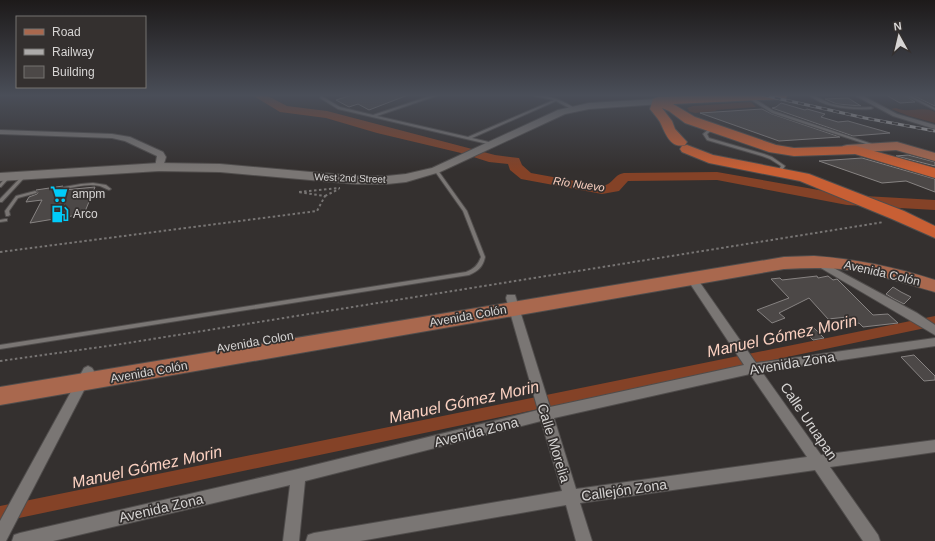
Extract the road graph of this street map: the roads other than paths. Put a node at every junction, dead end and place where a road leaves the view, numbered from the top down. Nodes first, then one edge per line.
1 (392, 120) edge
2 (510, 120) edge
3 (542, 120) edge
4 (665, 120) edge
5 (691, 120) edge
6 (798, 120) edge
7 (911, 120) edge
8 (935, 128) edge
9 (712, 129) junction
10 (0, 132) edge
11 (469, 138) junction
12 (488, 146) junction
13 (879, 147) junction
14 (847, 149) junction
15 (935, 157) edge
16 (159, 167) junction
17 (436, 170) junction
18 (780, 171) junction
19 (935, 173) edge
20 (24, 176) junction
21 (5, 177) edge
22 (0, 186) edge
23 (64, 188) dead end
24 (109, 189) dead end
25 (35, 192) dead end
26 (0, 201) edge
27 (8, 216) dead end
28 (931, 230) edge
29 (817, 262) junction
30 (935, 277) edge
31 (692, 279) junction
32 (935, 286) edge
33 (512, 303) junction
34 (935, 331) edge
35 (935, 342) edge
36 (0, 347) edge
37 (753, 368) junction
38 (85, 377) junction
39 (0, 385) edge
40 (0, 396) edge
41 (545, 414) junction
42 (935, 446) edge
43 (817, 462) junction
44 (298, 476) junction
45 (572, 498) junction
46 (0, 537) edge
47 (20, 541) edge
48 (291, 541) edge
49 (314, 541) edge
50 (584, 541) edge
51 (872, 541) edge

1 - 11 lane
2 - 11 lane
3 - 12 street, West 2nd Street
4 - 18 highway
5 - 9 highway
6 - 13 lane
7 - 8 street
9 - 14 highway
9 - 18 lane
10 - 16 street
11 - 12 lane
12 - 17 street, West 2nd Street
13 - 14 main road
13 - 15 main road
14 - 19 highway
16 - 17 street, West 2nd Street
16 - 20 street, West 2nd Street
17 - 36 lane
18 - 28 highway
20 - 21 street, West 2nd Street
20 - 26 lane
21 - 22 lane
23 - 24 lane
25 - 27 lane
29 - 31 main road, Avenida Colón
29 - 32 main road, Avenida Colón
29 - 34 street
30 - 33 main road, Avenida Colón
31 - 33 main road, Avenida Colón
31 - 37 street, Calle Uruapan
33 - 38 main road, Avenida Colon
33 - 41 street, Calle Morelia
35 - 37 street, Avenida Zona
37 - 41 street, Avenida Zona
37 - 43 street, Calle Uruapan
38 - 39 main road, Avenida Colon
38 - 40 main road
38 - 46 street
41 - 44 street, Avenida Zona
41 - 45 street, Calle Morelia
42 - 43 street, Callejón Zona
43 - 45 street, Callejón Zona
43 - 51 street, Calle Uruapan
44 - 47 street, Avenida Zona
44 - 48 street
45 - 49 street, Callejón Zona
45 - 50 street, Calle Morelia

